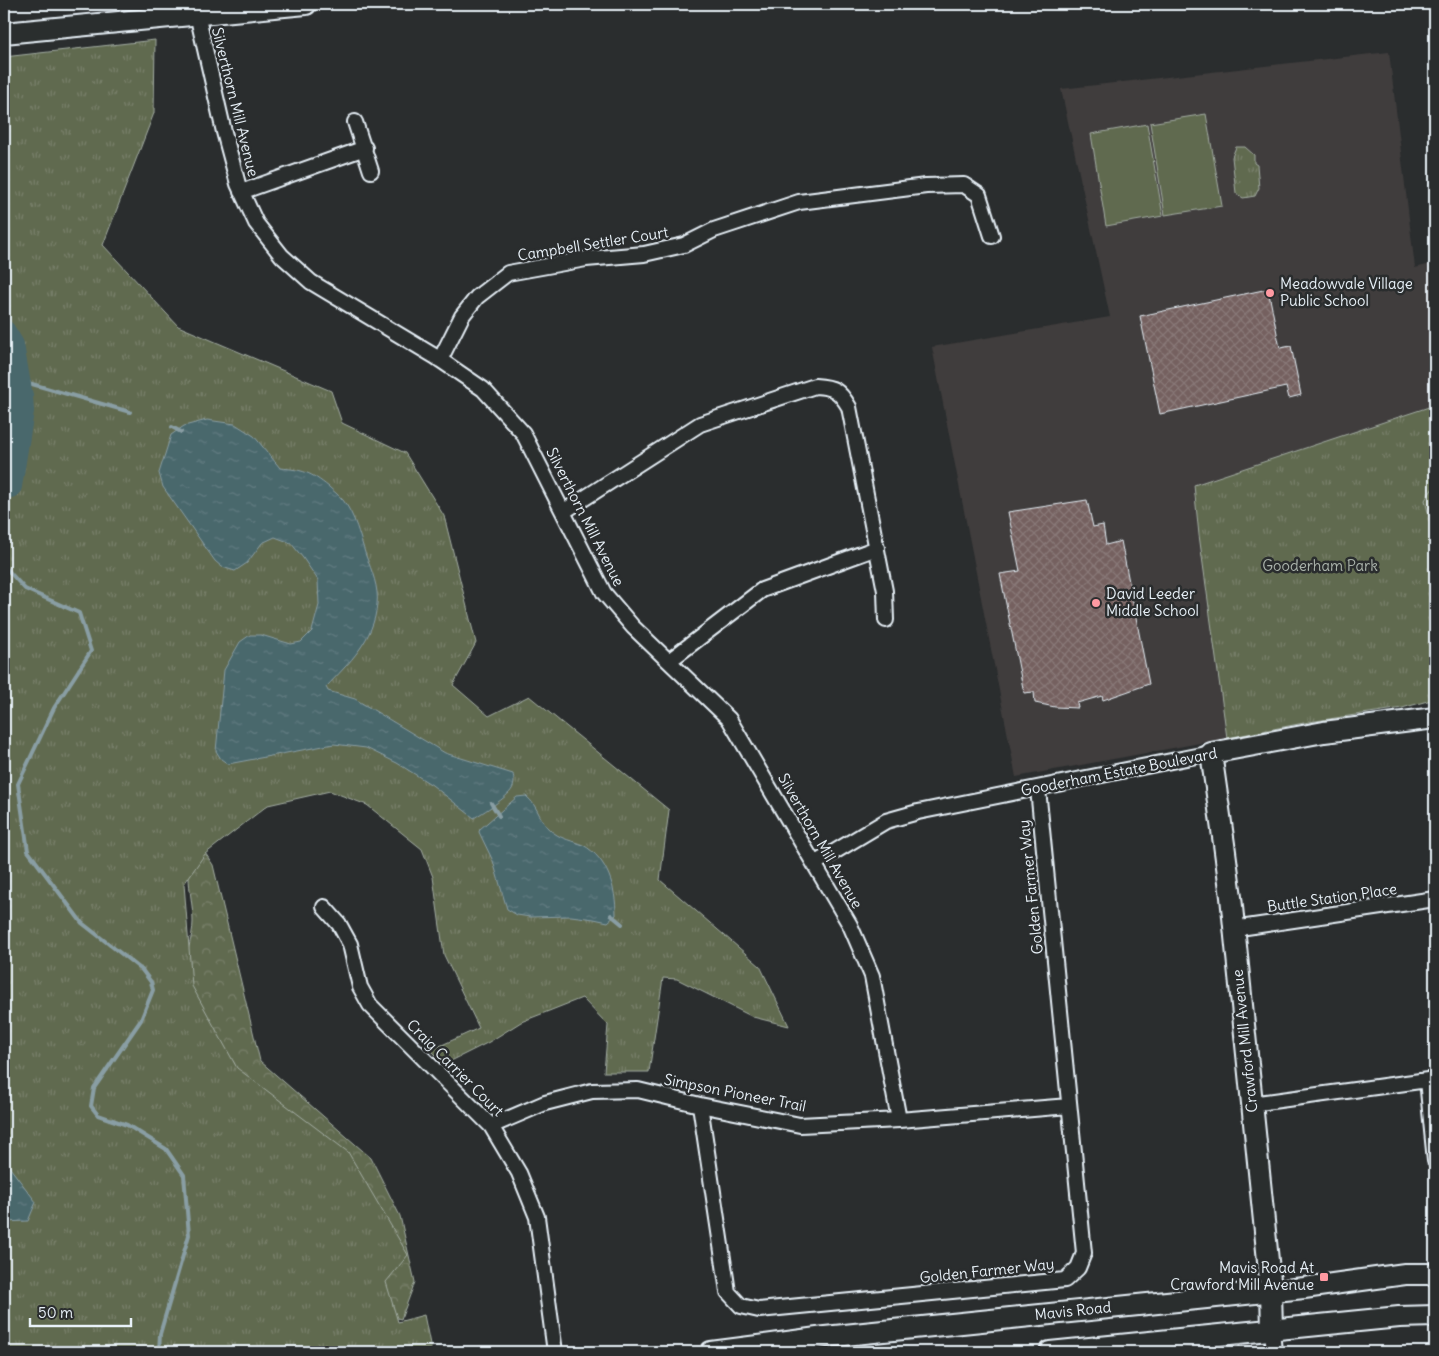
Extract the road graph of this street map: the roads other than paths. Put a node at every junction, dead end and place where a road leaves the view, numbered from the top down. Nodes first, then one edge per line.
1 (306, 4) edge
2 (197, 14) junction
3 (4, 33) edge
4 (355, 122) dead end
5 (365, 148) junction
6 (372, 171) dead end
7 (241, 192) junction
8 (992, 236) dead end
9 (440, 360) junction
10 (563, 512) junction
11 (876, 548) junction
12 (886, 620) dead end
13 (669, 660) junction
14 (1435, 718) edge
15 (1210, 753) junction
16 (1038, 789) junction
17 (814, 864) junction
18 (1435, 899) edge
19 (324, 908) dead end
20 (1234, 929) junction
21 (1431, 1079) edge
22 (1251, 1104) junction
23 (700, 1105) junction
24 (1069, 1106) junction
25 (899, 1120) junction
26 (492, 1126) junction
27 (1435, 1161) edge
28 (1435, 1274) edge
29 (1271, 1290) junction
30 (1435, 1316) edge
31 (1272, 1330) junction
32 (555, 1352) edge
33 (711, 1352) edge
34 (1050, 1352) edge
35 (1274, 1352) edge

1 - 2 street
2 - 3 street
2 - 7 street, Silverthorn Mill Avenue
4 - 5 street
5 - 6 street
5 - 7 street
7 - 9 street, Silverthorn Mill Avenue
8 - 9 street, Campbell Settler Court
9 - 10 street, Silverthorn Mill Avenue
10 - 11 street
10 - 13 street, Silverthorn Mill Avenue
11 - 12 street
11 - 13 street
13 - 17 street, Silverthorn Mill Avenue
14 - 15 street, Gooderham Estate Boulevard
15 - 16 street, Gooderham Estate Boulevard
15 - 20 street, Crawford Mill Avenue
16 - 17 street, Gooderham Estate Boulevard
16 - 24 street, Golden Farmer Way
17 - 25 street, Silverthorn Mill Avenue
18 - 20 street, Buttle Station Place
19 - 26 street, Craig Carrier Court
20 - 22 street, Crawford Mill Avenue
21 - 22 street
21 - 27 street
22 - 29 street, Crawford Mill Avenue
23 - 24 street, Golden Farmer Way
23 - 25 street, Simpson Pioneer Trail
23 - 26 street, Simpson Pioneer Trail
24 - 25 street, Simpson Pioneer Trail
26 - 32 street, Craig Carrier Court
28 - 29 street, Mavis Road
29 - 31 street, Crawford Mill Avenue
29 - 33 street, Mavis Road
30 - 31 street
31 - 34 street
31 - 35 street

